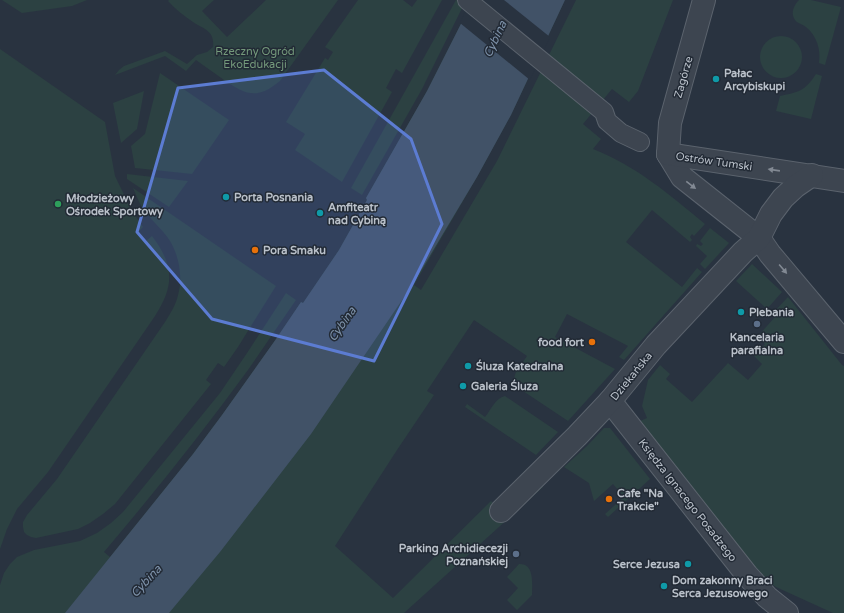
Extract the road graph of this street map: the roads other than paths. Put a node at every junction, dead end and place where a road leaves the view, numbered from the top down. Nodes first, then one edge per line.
1 (467, 0) edge
2 (704, 0) edge
3 (640, 142) dead end
4 (668, 154) junction
5 (812, 175) junction
6 (844, 181) edge
7 (759, 238) junction
8 (844, 342) edge
9 (610, 401) junction
10 (500, 511) dead end
11 (787, 613) edge

1 - 3 street
2 - 4 street, Zagórze
5 -> 4 street, Ostrów Tumski
4 -> 7 street, Ostrów Tumski
5 - 6 street, Ostrów Tumski
5 - 7 street
7 -> 8 street, Ostrów Tumski
7 - 9 street, Dziekańska
9 - 10 street, Dziekańska
9 - 11 street, Księdza Ignacego Posadzego

